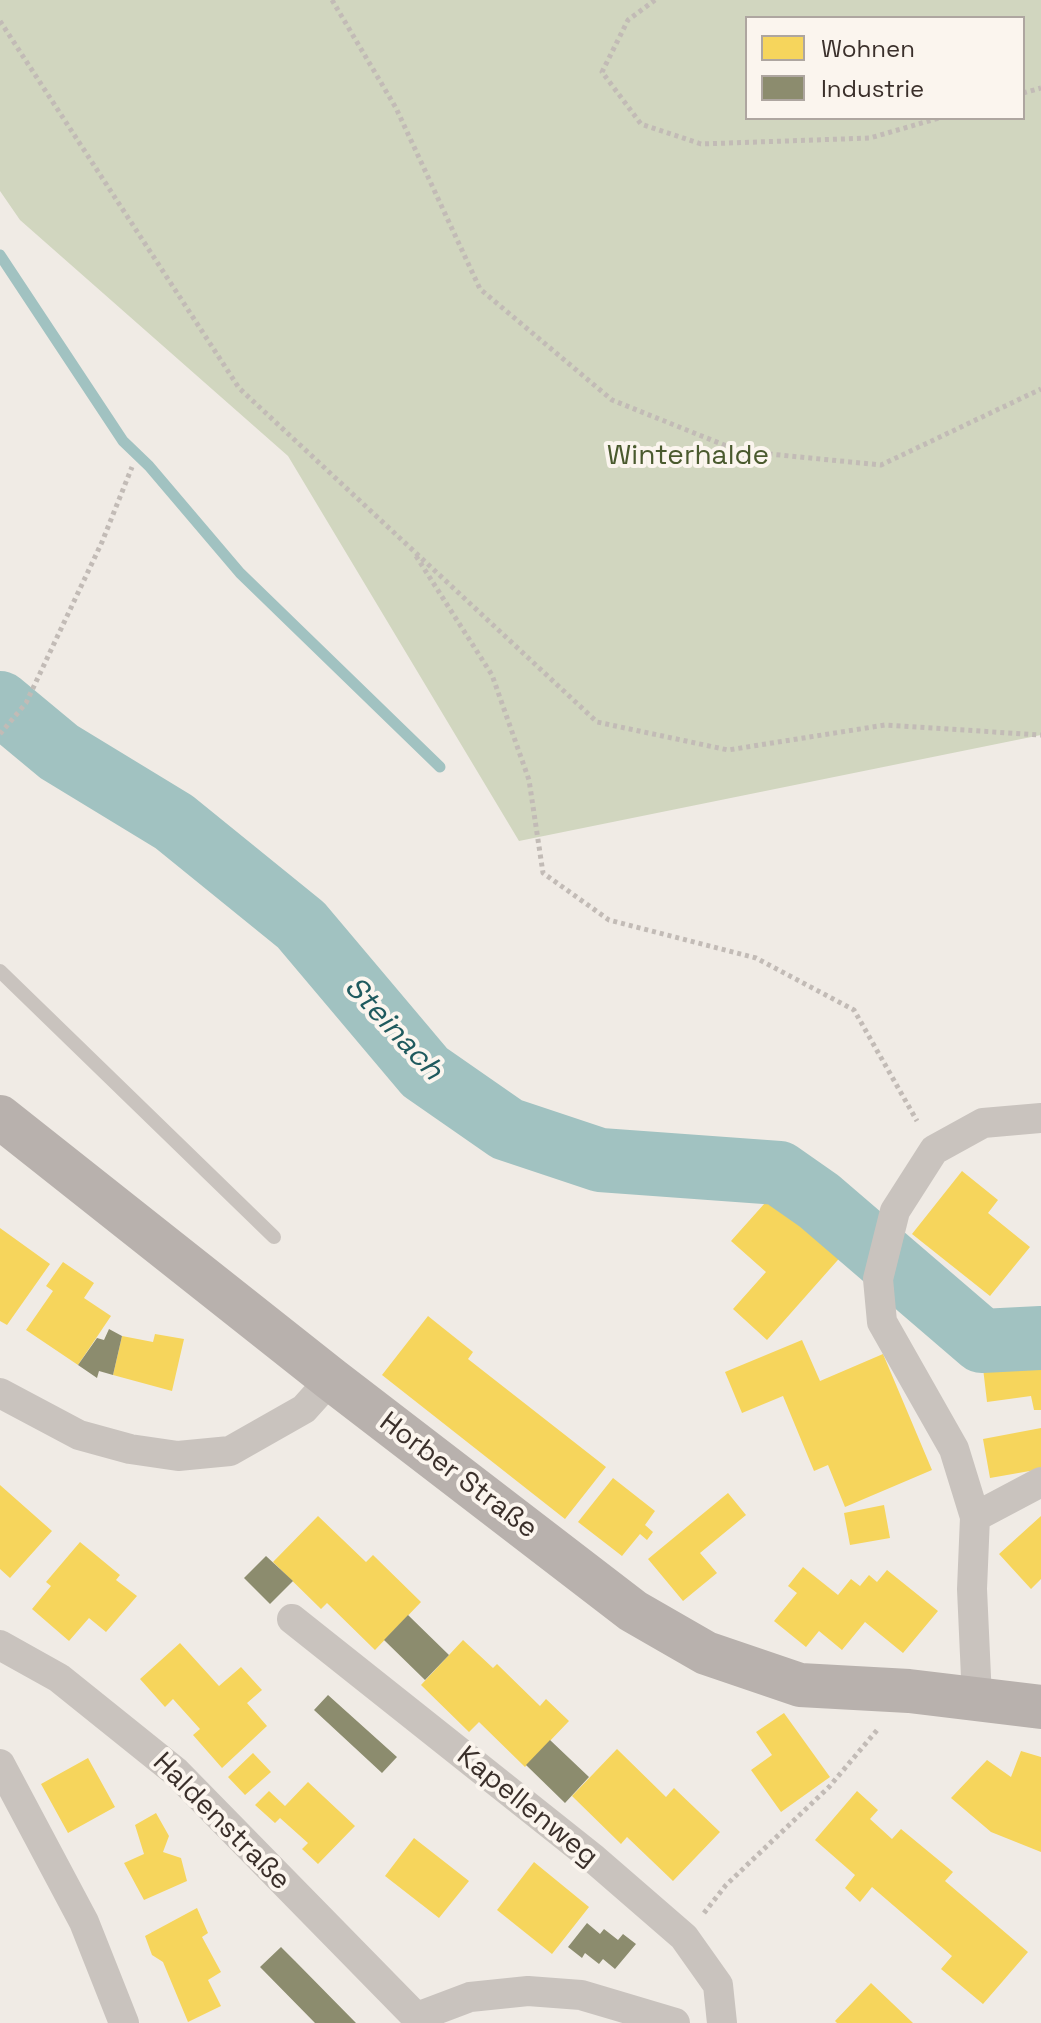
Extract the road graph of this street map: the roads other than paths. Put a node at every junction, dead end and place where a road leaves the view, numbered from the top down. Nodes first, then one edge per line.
1 (0, 971) edge
2 (0, 1117) edge
3 (1041, 1118) edge
4 (274, 1237) dead end
5 (331, 1379) junction
6 (0, 1393) edge
7 (1041, 1482) edge
8 (975, 1517) junction
9 (292, 1619) dead end
10 (0, 1645) edge
11 (977, 1699) junction
12 (1041, 1707) edge
13 (0, 1764) edge
14 (419, 2020) edge
15 (124, 2023) edge
16 (675, 2023) edge
17 (722, 2023) edge

1 - 4 lane
2 - 5 main road, Horber Straße
3 - 8 street
5 - 6 street
5 - 11 main road, Horber Straße
7 - 8 street
8 - 11 street
9 - 17 street, Kapellenweg
10 - 14 street, Haldenstraße
11 - 12 main road, Horber Straße
13 - 15 street
14 - 16 street

